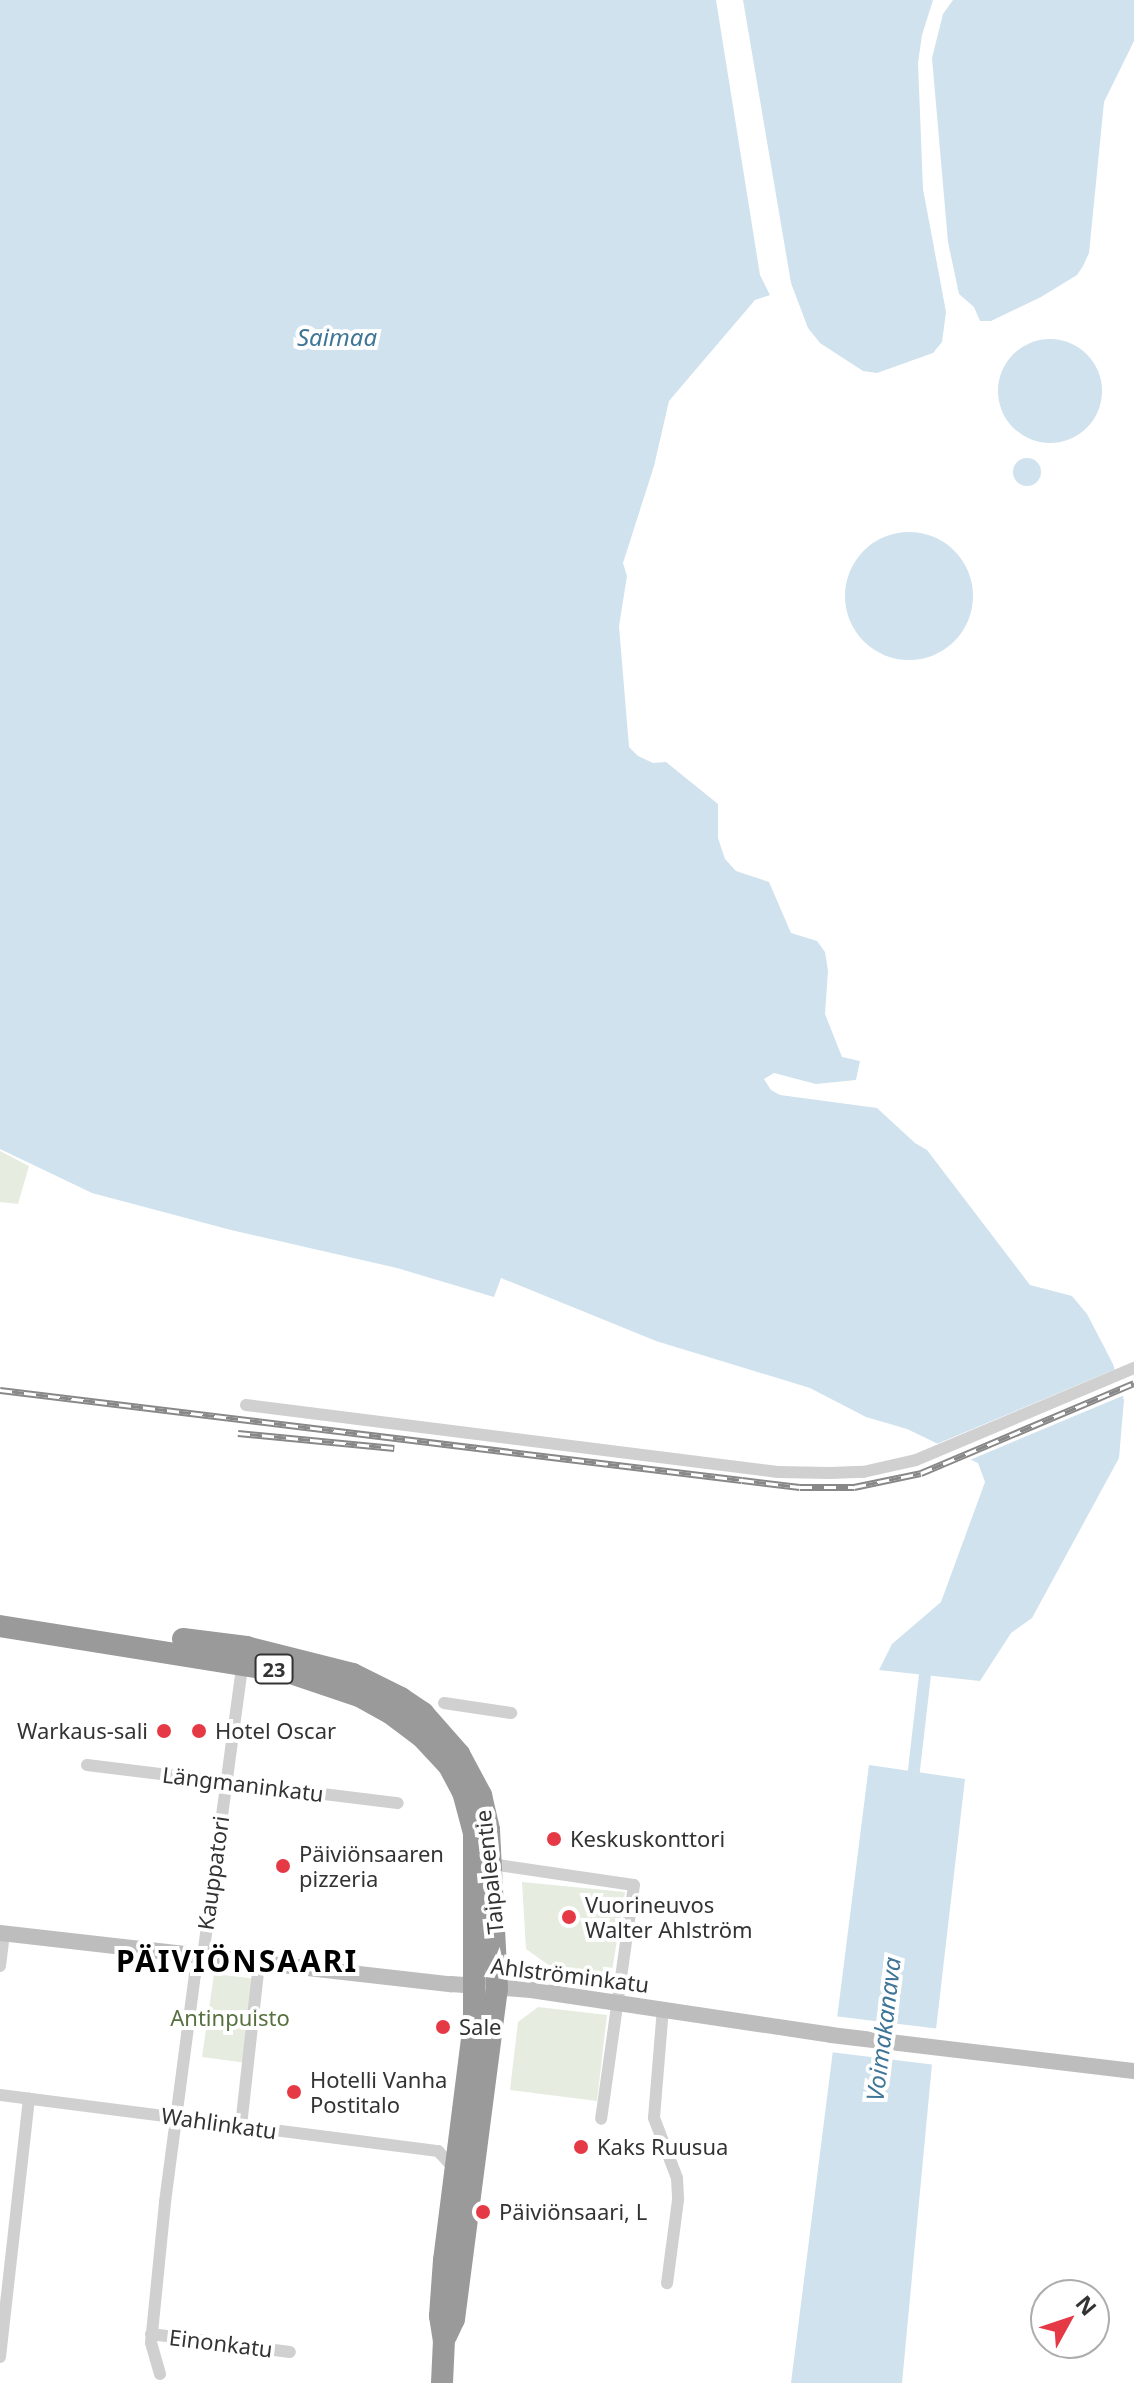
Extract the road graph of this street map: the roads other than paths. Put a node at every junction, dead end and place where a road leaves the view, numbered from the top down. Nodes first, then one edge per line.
1 (1128, 1371) edge
2 (246, 1405) dead end
3 (0, 1614) edge
4 (0, 1626) edge
5 (244, 1656) junction
6 (444, 1703) dead end
7 (511, 1713) dead end
8 (87, 1765) dead end
9 (226, 1783) junction
10 (398, 1803) dead end
11 (498, 1865) dead end
12 (2, 1933) edge
13 (203, 1956) junction
14 (259, 1964) junction
15 (0, 1966) edge
16 (474, 1987) junction
17 (497, 1988) junction
18 (616, 2003) junction
19 (663, 2008) junction
20 (1134, 2071) edge
21 (0, 2095) edge
22 (29, 2099) junction
23 (177, 2117) junction
24 (601, 2119) dead end
25 (241, 2126) junction
26 (459, 2132) junction
27 (438, 2151) junction
28 (454, 2168) junction
29 (667, 2283) dead end
30 (151, 2334) junction
31 (444, 2340) junction
32 (290, 2352) dead end
33 (0, 2357) edge
34 (160, 2374) dead end
35 (442, 2383) edge

1 - 2 street
3 - 5 highway, Taipaleentie / 23
4 - 5 highway, Taipaleentie / 23
5 - 9 street, Kauppatori
5 - 16 highway, Taipaleentie / 23
5 - 17 highway, Taipaleentie / 23
6 - 7 street
8 - 9 street, Längmaninkatu
9 - 10 street, Längmaninkatu
9 - 13 street, Kauppatori
11 - 18 street
12 - 13 street, Ahlströminkatu
12 - 15 street
13 - 14 street, Ahlströminkatu
13 - 23 street
14 - 16 street, Ahlströminkatu
14 - 25 street
16 - 17 street, Ahlströminkatu
16 - 26 highway, Taipaleentie / 23
17 - 18 street, Ahlströminkatu
17 - 31 highway, Taipaleentie / 23
18 - 19 street, Ahlströminkatu
18 - 24 street
19 - 20 street, Ahlströminkatu
19 - 29 street
21 - 22 street, Wahlinkatu
22 - 23 street, Wahlinkatu
22 - 33 street
23 - 25 street, Wahlinkatu
23 - 30 street
25 - 27 street, Wahlinkatu
26 - 27 street
26 - 28 highway, Taipaleentie / 23
27 - 28 street
28 - 31 highway, Taipaleentie / 23
30 - 32 street, Einonkatu
30 - 34 street
31 - 35 highway, Taipaleentie / 23

